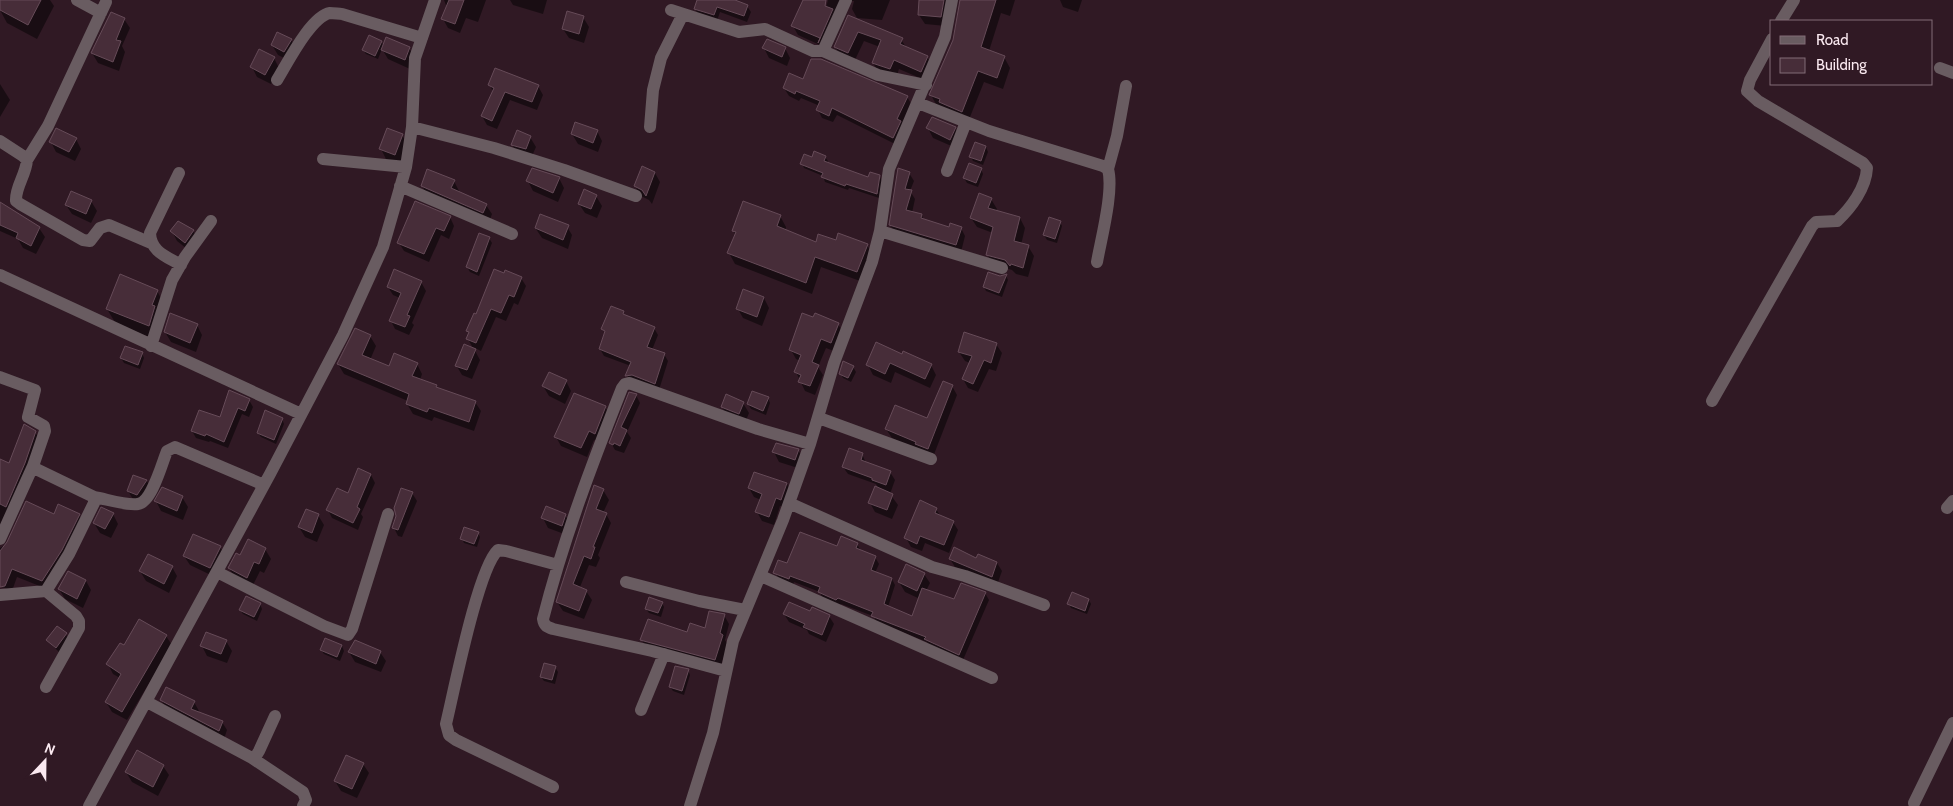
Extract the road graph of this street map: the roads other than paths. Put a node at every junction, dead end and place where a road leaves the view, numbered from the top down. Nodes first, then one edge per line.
1 (77, 0) edge
2 (435, 0) edge
3 (846, 0) edge
4 (952, 0) edge
5 (1794, 0) edge
6 (1782, 20) edge
7 (422, 38) junction
8 (1770, 43) edge
9 (823, 50) junction
10 (1940, 68) dead end
11 (1953, 73) edge
12 (277, 80) dead end
13 (926, 84) junction
14 (1126, 86) dead end
15 (918, 103) junction
16 (966, 122) junction
17 (412, 127) junction
18 (650, 127) dead end
19 (0, 142) edge
20 (323, 159) dead end
21 (27, 160) junction
22 (406, 167) junction
23 (1108, 169) junction
24 (947, 171) dead end
25 (179, 173) dead end
26 (400, 186) junction
27 (636, 196) dead end
28 (211, 221) dead end
29 (880, 231) junction
30 (512, 234) dead end
31 (151, 243) junction
32 (1097, 262) dead end
33 (181, 265) junction
34 (1002, 268) dead end
35 (0, 275) edge
36 (151, 346) junction
37 (0, 377) edge
38 (1712, 401) dead end
39 (301, 414) junction
40 (819, 418) junction
41 (810, 444) junction
42 (932, 459) dead end
43 (33, 466) junction
44 (264, 485) junction
45 (94, 497) junction
46 (789, 503) junction
47 (388, 514) dead end
48 (0, 539) edge
49 (558, 565) junction
50 (218, 572) junction
51 (761, 576) junction
52 (626, 582) dead end
53 (46, 591) junction
54 (0, 595) edge
55 (1044, 605) dead end
56 (745, 610) junction
57 (664, 654) junction
58 (726, 671) junction
59 (992, 678) dead end
60 (46, 687) dead end
61 (147, 702) junction
62 (641, 710) dead end
63 (276, 716) dead end
64 (1953, 723) edge
65 (252, 758) junction
66 (553, 787) dead end
67 (1914, 803) dead end
68 (89, 806) edge
69 (303, 806) edge
70 (690, 806) edge

1 - 21 street
2 - 7 street
3 - 9 street
4 - 13 street
5 - 6 street
7 - 12 street
7 - 17 street
8 - 38 street
9 - 13 street
9 - 18 street
10 - 11 street
13 - 15 street
14 - 23 street
15 - 16 street
15 - 29 street
16 - 23 street
16 - 24 street
17 - 22 street
17 - 27 street
19 - 21 street
20 - 22 street
21 - 31 street
22 - 26 street
23 - 32 street
25 - 31 street
26 - 30 street
26 - 39 street
28 - 33 street
29 - 34 street
29 - 40 street
31 - 33 street
33 - 36 street
35 - 36 street
36 - 39 street
37 - 43 street
39 - 44 street
40 - 41 street
40 - 42 street
41 - 46 street
41 - 49 street
43 - 45 street
43 - 48 street
44 - 45 street
44 - 50 street
45 - 53 street
46 - 51 street
46 - 55 street
47 - 50 street
49 - 57 street
49 - 66 street
50 - 61 street
51 - 56 street
51 - 59 street
52 - 56 street
53 - 54 street
53 - 60 street
56 - 58 street
57 - 58 street
57 - 62 street
58 - 70 street
61 - 65 street
61 - 68 street
63 - 65 street
64 - 67 street
65 - 69 street

